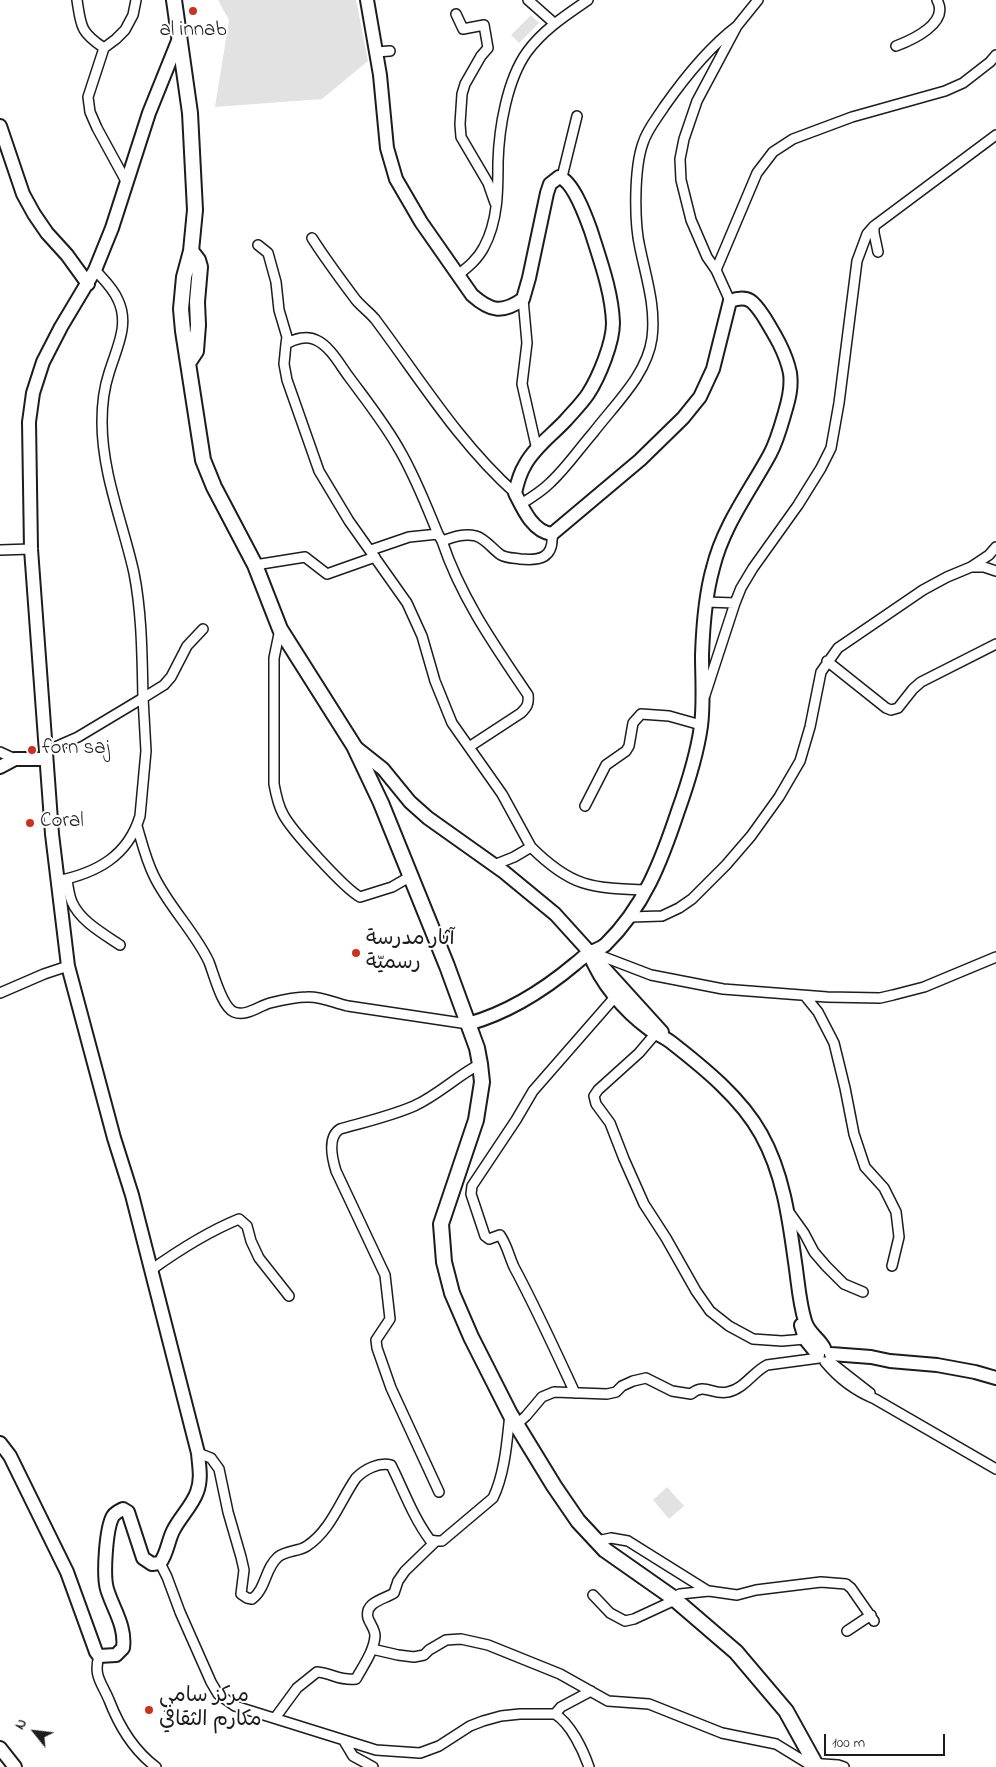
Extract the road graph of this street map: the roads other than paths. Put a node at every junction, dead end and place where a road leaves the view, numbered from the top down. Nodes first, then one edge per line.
1 (77, 0) edge
2 (136, 0) edge
3 (174, 0) edge
4 (366, 0) edge
5 (528, 0) edge
6 (588, 0) edge
7 (758, 0) edge
8 (937, 0) edge
9 (456, 14) dead end
10 (554, 24) junction
11 (737, 26) junction
12 (180, 36) junction
13 (896, 46) dead end
14 (104, 48) junction
15 (390, 51) dead end
16 (376, 52) junction
17 (996, 55) edge
18 (577, 116) dead end
19 (0, 126) edge
20 (996, 135) edge
21 (562, 177) junction
22 (127, 183) junction
23 (496, 206) junction
24 (874, 226) junction
25 (312, 238) dead end
26 (258, 245) dead end
27 (191, 251) junction
28 (878, 252) dead end
29 (95, 270) junction
30 (716, 270) junction
31 (458, 275) junction
32 (88, 284) junction
33 (523, 299) junction
34 (730, 301) junction
35 (182, 304) junction
36 (197, 306) junction
37 (286, 344) junction
38 (188, 362) junction
39 (537, 450) junction
40 (518, 499) junction
41 (552, 534) junction
42 (440, 537) junction
43 (996, 547) edge
44 (31, 549) junction
45 (0, 550) edge
46 (373, 553) junction
47 (255, 565) junction
48 (971, 567) junction
49 (996, 571) edge
50 (706, 602) junction
51 (735, 603) junction
52 (203, 629) dead end
53 (280, 629) junction
54 (996, 644) edge
55 (827, 661) junction
56 (143, 698) junction
57 (703, 703) junction
58 (701, 725) junction
59 (354, 746) junction
60 (469, 747) junction
61 (0, 752) edge
62 (46, 754) junction
63 (15, 759) junction
64 (0, 767) edge
65 (585, 806) dead end
66 (137, 826) junction
67 (531, 847) junction
68 (494, 865) junction
69 (411, 876) junction
70 (62, 880) junction
71 (647, 890) junction
72 (630, 917) junction
73 (120, 945) dead end
74 (592, 952) junction
75 (996, 957) edge
76 (68, 966) junction
77 (0, 993) edge
78 (805, 996) junction
79 (614, 997) junction
80 (468, 1024) junction
81 (656, 1033) junction
82 (669, 1041) junction
83 (480, 1064) junction
84 (786, 1209) junction
85 (892, 1266) dead end
86 (151, 1270) junction
87 (797, 1282) junction
88 (863, 1292) dead end
89 (289, 1296) dead end
90 (805, 1339) junction
91 (825, 1357) junction
92 (996, 1378) edge
93 (575, 1393) junction
94 (513, 1420) junction
95 (0, 1443) edge
96 (198, 1453) junction
97 (996, 1469) edge
98 (439, 1492) dead end
99 (436, 1541) junction
100 (597, 1541) junction
101 (160, 1563) junction
102 (709, 1591) junction
103 (593, 1595) dead end
104 (674, 1599) junction
105 (847, 1631) dead end
106 (372, 1649) junction
107 (99, 1656) junction
108 (591, 1691) junction
109 (555, 1714) junction
110 (275, 1718) junction
111 (344, 1741) junction
112 (0, 1748) edge
113 (817, 1765) edge
114 (15, 1767) edge
115 (156, 1767) edge
116 (373, 1767) edge
117 (589, 1767) edge
118 (844, 1767) edge

1 - 14 street
2 - 14 street
3 - 12 main road
4 - 16 street
5 - 10 street
6 - 10 street
7 - 11 street
8 - 13 street
9 - 23 street
10 - 23 street
11 - 30 street
11 - 40 street
12 - 22 street
12 - 27 main road
14 - 22 street
15 - 16 street
16 - 31 street
17 - 30 street
18 - 21 street
19 - 32 street
20 - 24 street
21 - 33 street
21 - 39 street
22 - 29 street
23 - 31 street
24 - 28 street
24 - 51 street
25 - 40 street
26 - 37 street
27 - 35 main road
27 - 36 main road
29 - 32 street
29 - 56 street
30 - 34 street
31 - 33 street
32 - 44 street
33 - 39 street
34 - 41 street
34 - 50 street
35 - 36 main road
35 - 38 main road
36 - 38 main road
37 - 42 street
37 - 46 street
38 - 47 main road
39 - 40 street
40 - 41 street
41 - 42 street
42 - 46 street
42 - 60 street
43 - 48 street
44 - 45 street
44 - 62 street
46 - 47 street
46 - 60 street
47 - 53 main road
48 - 49 street
48 - 55 street
50 - 51 street
50 - 57 street
51 - 57 street
52 - 56 street
53 - 59 main road
53 - 69 street
54 - 55 street
55 - 72 street
56 - 62 street
56 - 66 street
57 - 58 street
58 - 65 street
58 - 71 street
59 - 68 street
59 - 69 main road
60 - 67 street
61 - 63 street
62 - 63 street
62 - 70 street
63 - 64 street
66 - 70 street
66 - 80 street
67 - 68 street
67 - 71 street
68 - 74 street
69 - 80 main road
70 - 73 street
70 - 76 street
71 - 72 street
72 - 74 street
74 - 78 street
74 - 79 street
74 - 80 street
74 - 82 street
75 - 78 street
76 - 77 street
76 - 86 street
78 - 85 street
79 - 81 street
79 - 93 street
80 - 83 main road
81 - 82 street
81 - 90 street
82 - 84 street
83 - 94 main road
83 - 98 street
84 - 87 street
84 - 88 street
86 - 89 street
86 - 96 street
87 - 90 street
87 - 91 street
90 - 91 street
91 - 92 street
91 - 93 street
91 - 97 street
93 - 94 street
94 - 99 street
94 - 100 main road
95 - 107 street
96 - 99 street
96 - 101 street
99 - 106 street
100 - 102 street
100 - 104 main road
101 - 107 street
101 - 110 street
102 - 104 street
102 - 105 street
103 - 104 street
104 - 113 main road
106 - 108 street
106 - 110 street
107 - 115 street
108 - 109 street
108 - 113 street
109 - 111 street
109 - 117 street
110 - 111 street
111 - 116 street
112 - 114 street
113 - 118 street

